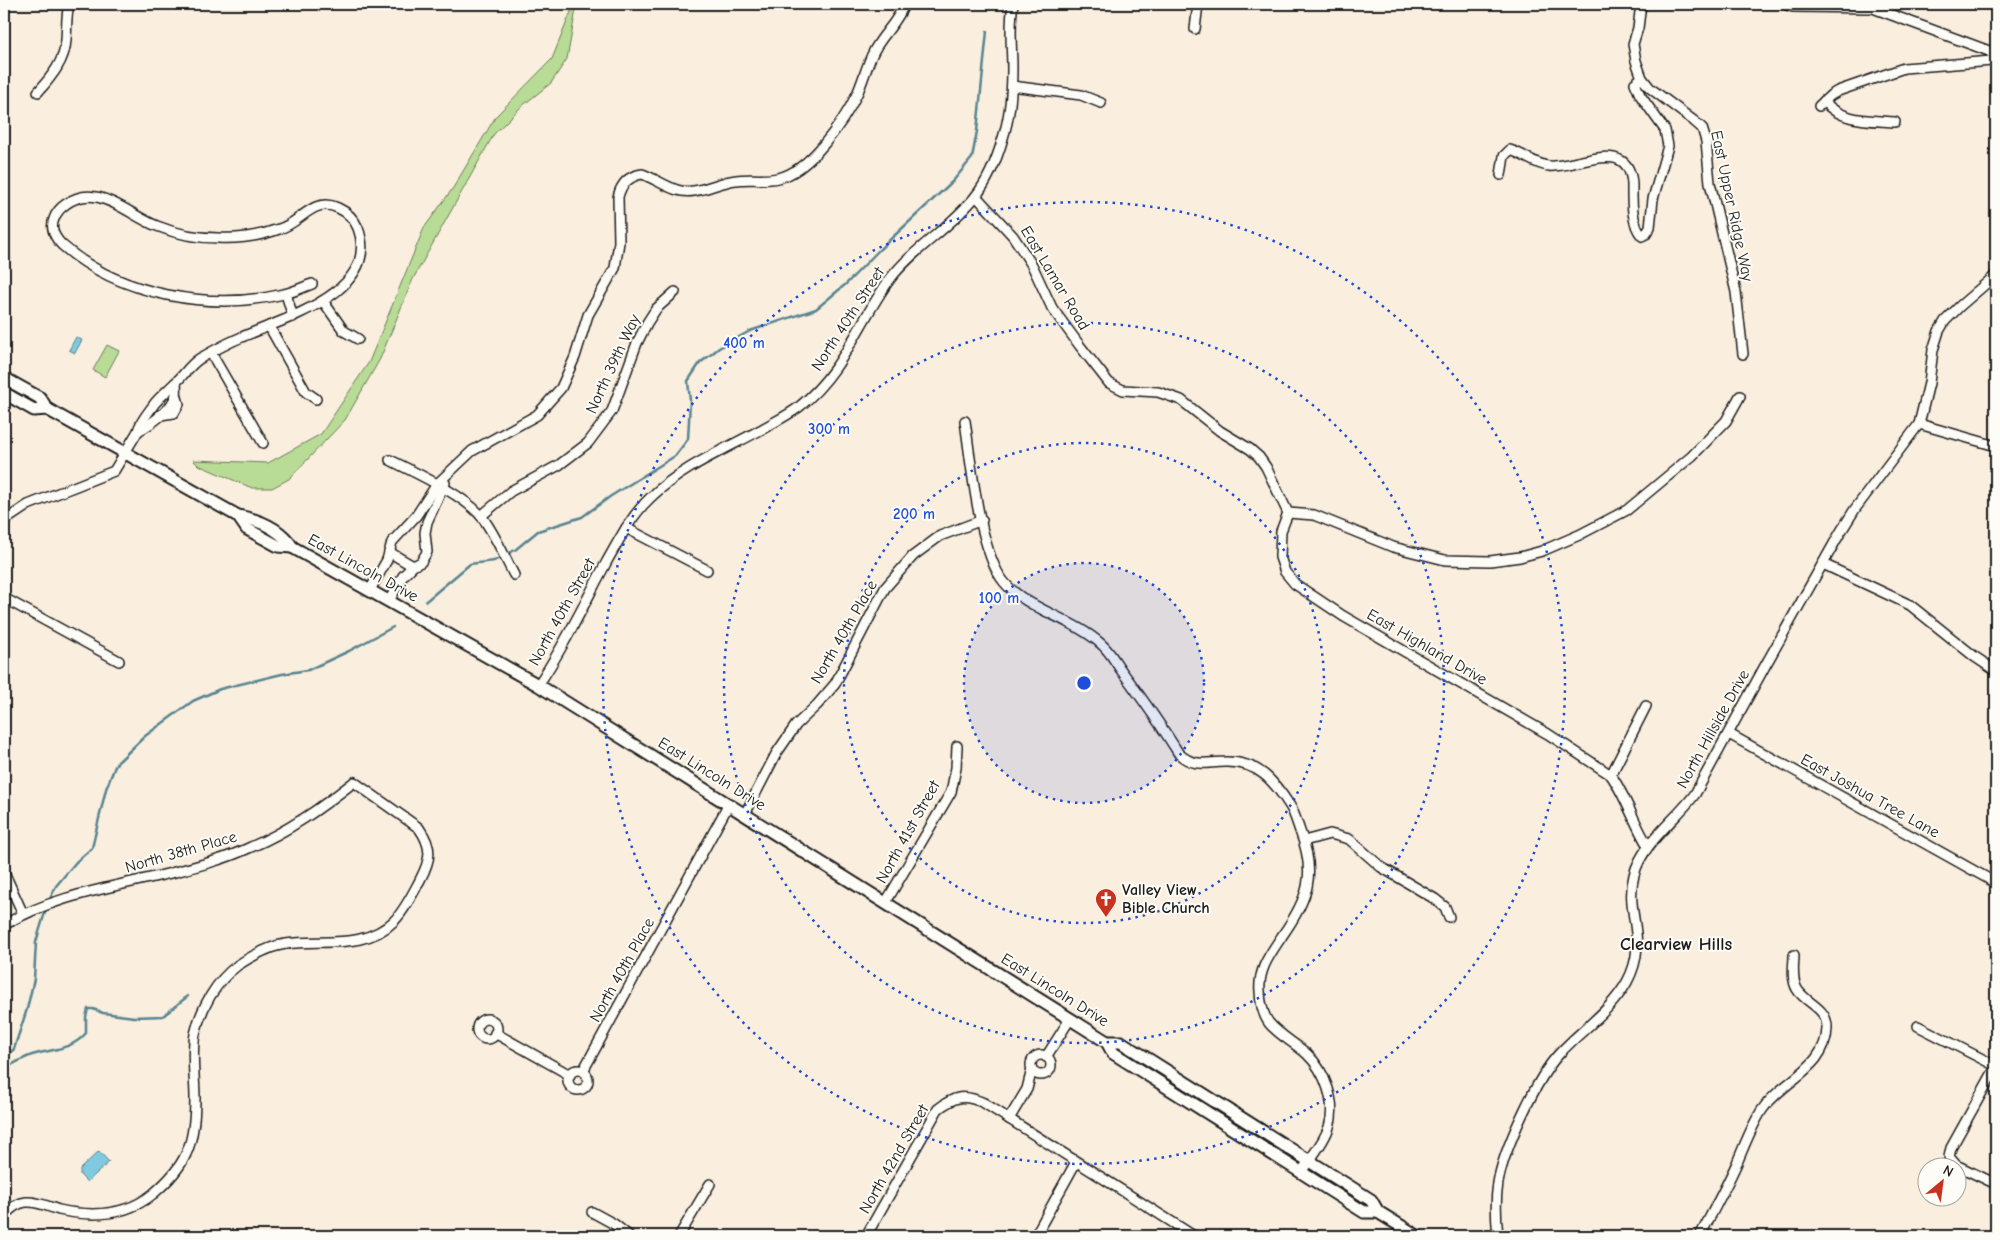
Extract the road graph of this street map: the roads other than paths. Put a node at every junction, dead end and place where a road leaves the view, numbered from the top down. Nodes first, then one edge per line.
1 (70, 4) edge
2 (904, 4) edge
3 (1013, 4) edge
4 (1198, 4) edge
5 (1641, 4) edge
6 (1784, 4) edge
7 (1195, 29) dead end
8 (1642, 78) junction
9 (1012, 86) junction
10 (38, 92) dead end
11 (1101, 103) dead end
12 (1895, 122) dead end
13 (1501, 175) dead end
14 (976, 196) junction
15 (1996, 275) edge
16 (312, 284) dead end
17 (675, 292) dead end
18 (286, 294) junction
19 (323, 301) junction
20 (293, 318) junction
21 (269, 326) junction
22 (358, 339) dead end
23 (211, 353) junction
24 (1744, 354) dead end
25 (4, 378) edge
26 (176, 382) junction
27 (4, 393) edge
28 (1740, 396) dead end
29 (316, 399) dead end
30 (47, 409) junction
31 (964, 421) dead end
32 (1919, 424) junction
33 (136, 435) junction
34 (263, 443) dead end
35 (1996, 446) edge
36 (125, 453) junction
37 (390, 460) dead end
38 (440, 486) junction
39 (1288, 513) junction
40 (481, 516) junction
41 (982, 520) junction
42 (4, 521) edge
43 (626, 528) junction
44 (389, 552) junction
45 (1822, 564) junction
46 (413, 566) junction
47 (707, 570) dead end
48 (514, 575) dead end
49 (370, 590) junction
50 (4, 598) edge
51 (389, 601) junction
52 (119, 661) dead end
53 (1996, 671) edge
54 (538, 685) junction
55 (1646, 706) dead end
56 (1729, 734) junction
57 (957, 746) dead end
58 (1611, 775) junction
59 (729, 804) junction
60 (744, 814) junction
61 (1304, 841) junction
62 (1648, 846) junction
63 (4, 872) edge
64 (1996, 883) edge
65 (886, 902) junction
66 (23, 914) junction
67 (1449, 917) dead end
68 (4, 924) edge
69 (1794, 955) dead end
70 (1070, 1019) junction
71 (1918, 1026) dead end
72 (495, 1033) dead end
73 (1107, 1042) junction
74 (1046, 1057) junction
75 (1996, 1066) edge
76 (1032, 1069) junction
77 (583, 1071) junction
78 (570, 1075) junction
79 (1042, 1075) junction
80 (1027, 1089) junction
81 (1008, 1119) junction
82 (1308, 1160) junction
83 (1076, 1162) junction
84 (1302, 1172) junction
85 (710, 1184) dead end
86 (1996, 1184) edge
87 (592, 1212) dead end
88 (1378, 1212) junction
89 (4, 1215) edge
90 (629, 1236) edge
91 (679, 1236) edge
92 (866, 1236) edge
93 (1035, 1236) edge
94 (1194, 1236) edge
95 (1417, 1236) edge
96 (1498, 1236) edge
97 (1700, 1236) edge

1 - 10 street
2 - 38 street
3 - 9 street, North 40th Street
4 - 7 street
5 - 8 street, East Upper Ridge Way
6 - 12 street
8 - 13 street
8 - 24 street, East Upper Ridge Way
9 - 11 street
9 - 14 street, North 40th Street
14 - 39 street, East Lamar Road
14 - 43 street, North 40th Street
15 - 32 street, North Hillside Drive
16 - 18 street
17 - 40 street, North 39th Way
18 - 19 street
18 - 20 street
19 - 20 street
19 - 22 street
20 - 21 street
21 - 23 street
21 - 29 street
23 - 26 street
23 - 34 street
25 - 30 main road, East Lincoln Drive
26 - 33 street
26 - 33 street
27 - 30 main road, East Lincoln Drive
28 - 39 street
30 - 36 main road, East Lincoln Drive
31 - 41 street
32 - 35 street
32 - 45 street, North Hillside Drive
33 - 36 street
36 - 42 street
36 - 49 main road, East Lincoln Drive
37 - 38 street
38 - 40 street
38 - 44 street
38 - 46 street
39 - 58 street, East Highland Drive
40 - 48 street
41 - 60 street, North 40th Place
41 - 61 street
43 - 47 street
43 - 54 street, North 40th Street
44 - 46 street
44 - 49 street
45 - 53 street
45 - 56 street, North Hillside Drive
46 - 51 street
49 - 51 main road, East Lincoln Drive
50 - 52 street
51 - 54 main road, East Lincoln Drive
54 - 59 main road, East Lincoln Drive
55 - 58 street
56 - 62 street, North Hillside Drive
56 - 64 street, East Joshua Tree Lane
57 - 65 street, North 41st Street
58 - 62 street
59 - 60 main road, East Lincoln Drive
59 - 77 street, North 40th Place
60 - 65 main road, East Lincoln Drive
61 - 67 street
61 - 82 street
62 - 96 street, North Hillside Drive
63 - 66 street
65 - 70 main road, East Lincoln Drive
66 - 68 street, North 38th Place
66 - 89 street, North 38th Place
69 - 97 street
70 - 73 main road, East Lincoln Drive
70 - 74 street
71 - 75 street
72 - 78 street
73 - 82 main road, East Lincoln Drive
73 - 84 main road, East Lincoln Drive
74 - 76 street
74 - 79 street
75 - 86 street
76 - 79 street
76 - 80 street
77 - 78 street
77 - 78 street
79 - 80 street
80 - 81 street
81 - 83 street
81 - 92 street, North 42nd Street
82 - 84 street
82 - 88 main road, East Lincoln Drive
83 - 93 street
83 - 94 street
84 - 88 main road, East Lincoln Drive
85 - 91 street
87 - 90 street
88 - 95 main road, East Lincoln Drive

